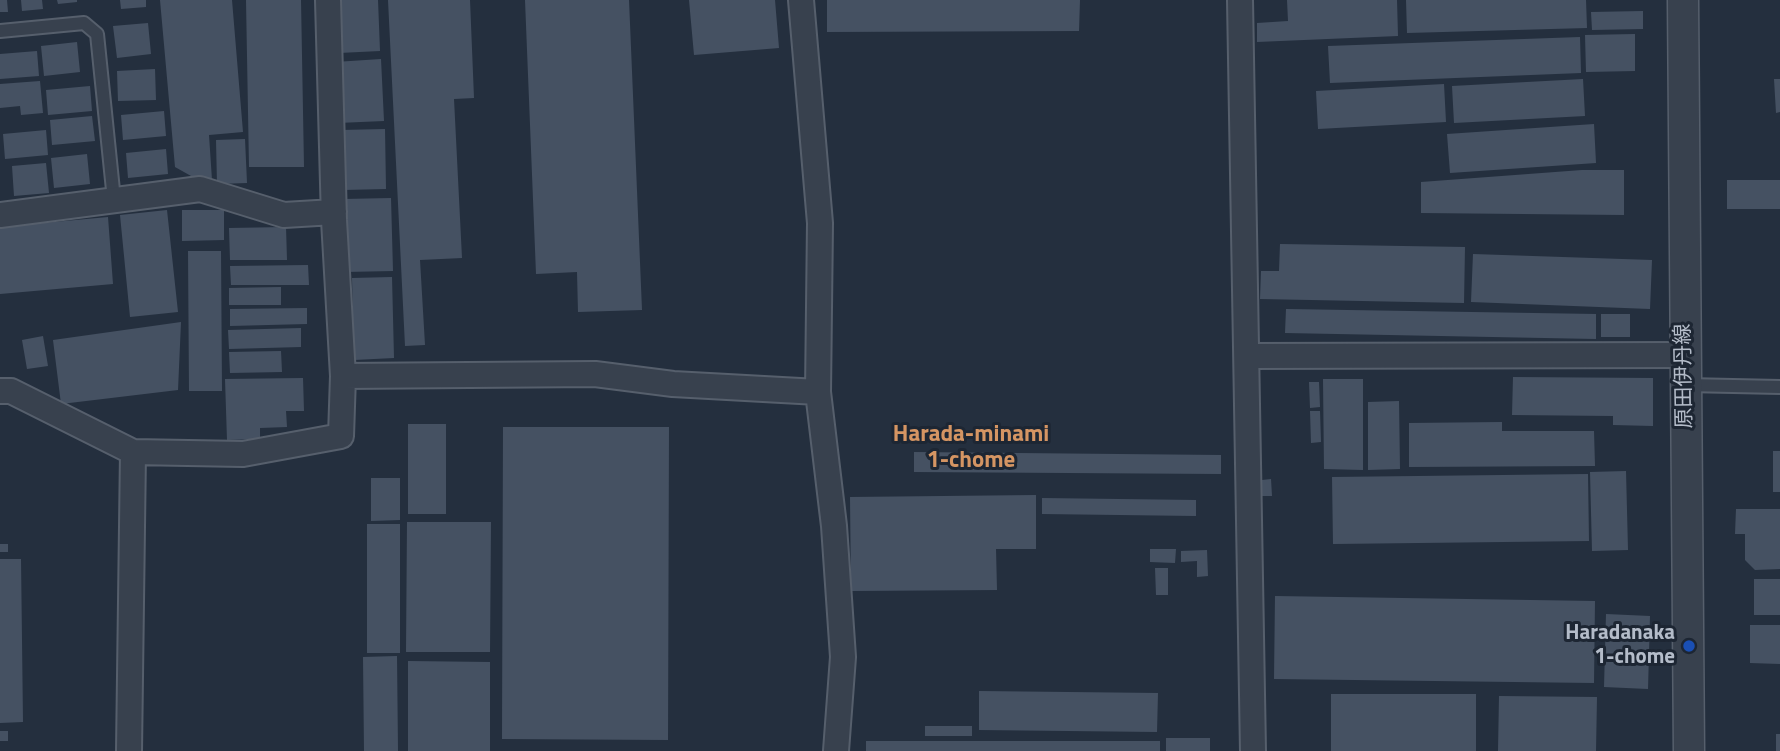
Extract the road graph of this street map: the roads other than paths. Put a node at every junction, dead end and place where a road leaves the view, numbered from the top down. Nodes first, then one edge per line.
1 (328, 0) edge
2 (801, 0) edge
3 (1240, 0) edge
4 (1683, 0) edge
5 (0, 30) edge
6 (114, 200) junction
7 (334, 212) junction
8 (0, 215) edge
9 (1685, 355) junction
10 (1247, 356) junction
11 (343, 376) junction
12 (1685, 385) junction
13 (1780, 387) edge
14 (0, 391) edge
15 (818, 392) junction
16 (133, 452) junction
17 (130, 751) edge
18 (836, 751) edge
19 (1253, 751) edge
20 (1689, 751) edge

1 - 7 street
2 - 15 street
3 - 10 street
4 - 9 street, 原田伊丹線
5 - 6 lane
6 - 7 street
6 - 8 street
7 - 11 street
9 - 10 street
9 - 12 street, 原田伊丹線
10 - 19 street
11 - 15 street
11 - 16 street
12 - 13 lane
12 - 20 street, 原田伊丹線
14 - 16 street
15 - 18 street
16 - 17 street

